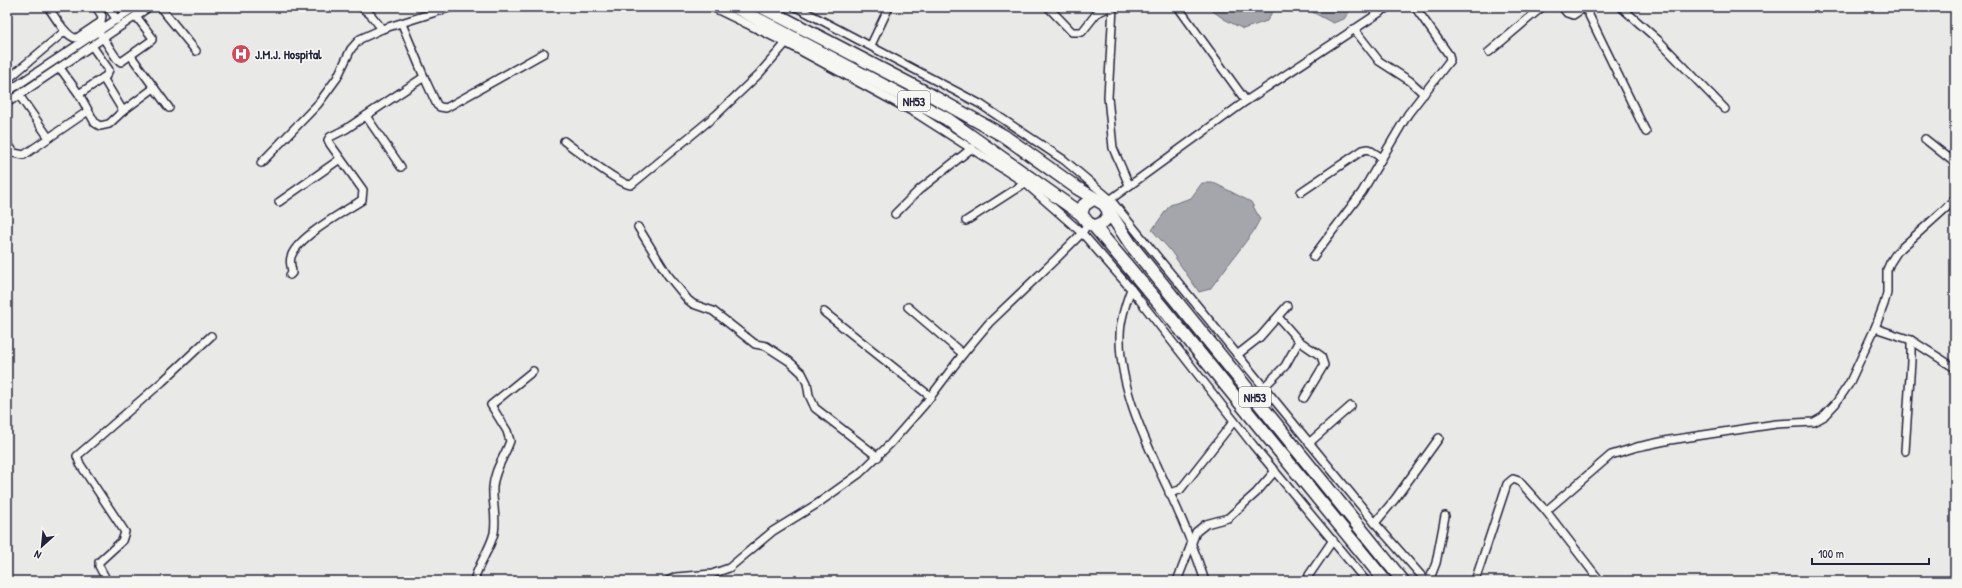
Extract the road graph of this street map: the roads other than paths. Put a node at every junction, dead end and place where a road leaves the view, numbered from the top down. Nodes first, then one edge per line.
1 (48, 7) edge
2 (96, 7) edge
3 (108, 7) edge
4 (135, 7) edge
5 (149, 7) edge
6 (160, 7) edge
7 (361, 7) edge
8 (452, 7) edge
9 (712, 7) edge
10 (735, 7) edge
11 (762, 7) edge
12 (796, 7) edge
13 (889, 7) edge
14 (1048, 7) edge
15 (1111, 7) edge
16 (1178, 7) edge
17 (1388, 7) edge
18 (1415, 7) edge
19 (1542, 7) edge
20 (1562, 7) edge
21 (1585, 7) edge
22 (1621, 7) edge
23 (136, 16) junction
24 (117, 20) junction
25 (402, 24) junction
26 (97, 29) junction
27 (382, 29) junction
28 (1354, 29) junction
29 (66, 32) junction
30 (104, 39) junction
31 (786, 43) junction
32 (92, 46) junction
33 (871, 46) junction
34 (196, 50) dead end
35 (1489, 52) dead end
36 (544, 53) dead end
37 (131, 56) junction
38 (60, 68) junction
39 (424, 77) junction
40 (103, 78) junction
41 (7, 80) edge
42 (154, 88) junction
43 (7, 92) edge
44 (80, 94) junction
45 (1424, 94) junction
46 (19, 95) junction
47 (1246, 101) junction
48 (7, 103) edge
49 (169, 108) dead end
50 (1725, 109) dead end
51 (88, 111) junction
52 (123, 111) junction
53 (366, 116) junction
54 (1646, 132) dead end
55 (49, 138) junction
56 (1925, 139) dead end
57 (564, 141) dead end
58 (7, 142) edge
59 (972, 148) junction
60 (1382, 158) junction
61 (340, 159) junction
62 (261, 163) dead end
63 (1955, 163) edge
64 (401, 167) dead end
65 (1025, 183) junction
66 (1129, 185) junction
67 (1301, 192) dead end
68 (1955, 198) edge
69 (279, 202) dead end
70 (1104, 204) junction
71 (895, 214) dead end
72 (966, 221) dead end
73 (1086, 224) junction
74 (638, 227) dead end
75 (1313, 257) dead end
76 (290, 275) dead end
77 (1131, 289) junction
78 (1287, 306) dead end
79 (908, 307) dead end
80 (824, 312) dead end
81 (1278, 317) junction
82 (1875, 328) junction
83 (211, 336) dead end
84 (1911, 340) junction
85 (1299, 341) junction
86 (963, 354) junction
87 (1237, 355) junction
88 (1955, 368) edge
89 (533, 372) dead end
90 (1264, 387) junction
91 (931, 397) junction
92 (1304, 398) dead end
93 (1351, 406) dead end
94 (1234, 421) junction
95 (1439, 438) dead end
96 (1309, 443) junction
97 (1905, 451) dead end
98 (878, 457) junction
99 (1275, 471) junction
100 (1169, 493) junction
101 (1546, 511) junction
102 (1445, 516) dead end
103 (1375, 523) junction
104 (1333, 540) junction
105 (1192, 542) junction
106 (107, 581) edge
107 (474, 581) edge
108 (668, 581) edge
109 (1177, 581) edge
110 (1206, 581) edge
111 (1308, 581) edge
112 (1366, 581) edge
113 (1384, 581) edge
114 (1403, 581) edge
115 (1427, 581) edge
116 (1474, 581) edge
117 (1600, 581) edge

1 - 29 street
2 - 26 street
3 - 24 street
4 - 24 street
5 - 23 street
6 - 34 street
7 - 27 street
8 - 25 street
9 - 31 street
10 - 73 highway, NH53
11 - 70 highway, NH53
12 - 33 street
13 - 33 street
14 - 15 street
15 - 66 street
16 - 47 street
17 - 28 street
18 - 45 street
19 - 35 street
20 - 21 street
21 - 54 street
22 - 50 street
23 - 30 street
23 - 37 street
24 - 26 street
25 - 27 street
25 - 39 street
26 - 29 street
26 - 30 street
26 - 43 street
27 - 62 street
28 - 45 street
28 - 47 street
29 - 41 street
30 - 32 street
30 - 37 street
31 - 57 street
31 - 59 street
32 - 38 street
32 - 40 street
33 - 70 street
36 - 39 street
37 - 42 street
38 - 44 street
38 - 46 street
39 - 53 street
40 - 44 street
40 - 52 street
42 - 49 street
42 - 52 street
44 - 51 street
45 - 60 street
46 - 48 street
46 - 55 street
47 - 66 street
51 - 52 street
51 - 55 street
53 - 61 street
53 - 64 street
55 - 58 street
56 - 63 street
59 - 65 street
59 - 71 street
60 - 67 street
60 - 75 street
61 - 69 street
61 - 76 street
65 - 72 street
65 - 73 street
66 - 70 street
68 - 82 street
70 - 73 highway
70 - 73 highway
70 - 87 street
70 - 114 highway, NH53
73 - 77 street
73 - 86 street
73 - 113 highway, NH53
74 - 98 street
77 - 94 street
77 - 100 street
78 - 81 street
79 - 86 street
80 - 91 street
81 - 85 street
81 - 87 street
82 - 84 street
82 - 101 street
83 - 106 street
84 - 88 street
84 - 97 street
85 - 90 street
85 - 92 street
86 - 91 street
87 - 90 street
89 - 107 street
90 - 96 street
91 - 98 street
93 - 96 street
94 - 99 street
94 - 100 street
95 - 103 street
96 - 103 street
98 - 108 street
99 - 104 street
99 - 105 street
100 - 105 street
101 - 116 street
101 - 117 street
102 - 115 street
103 - 115 street
104 - 111 street
104 - 112 street
105 - 109 street
105 - 110 street

